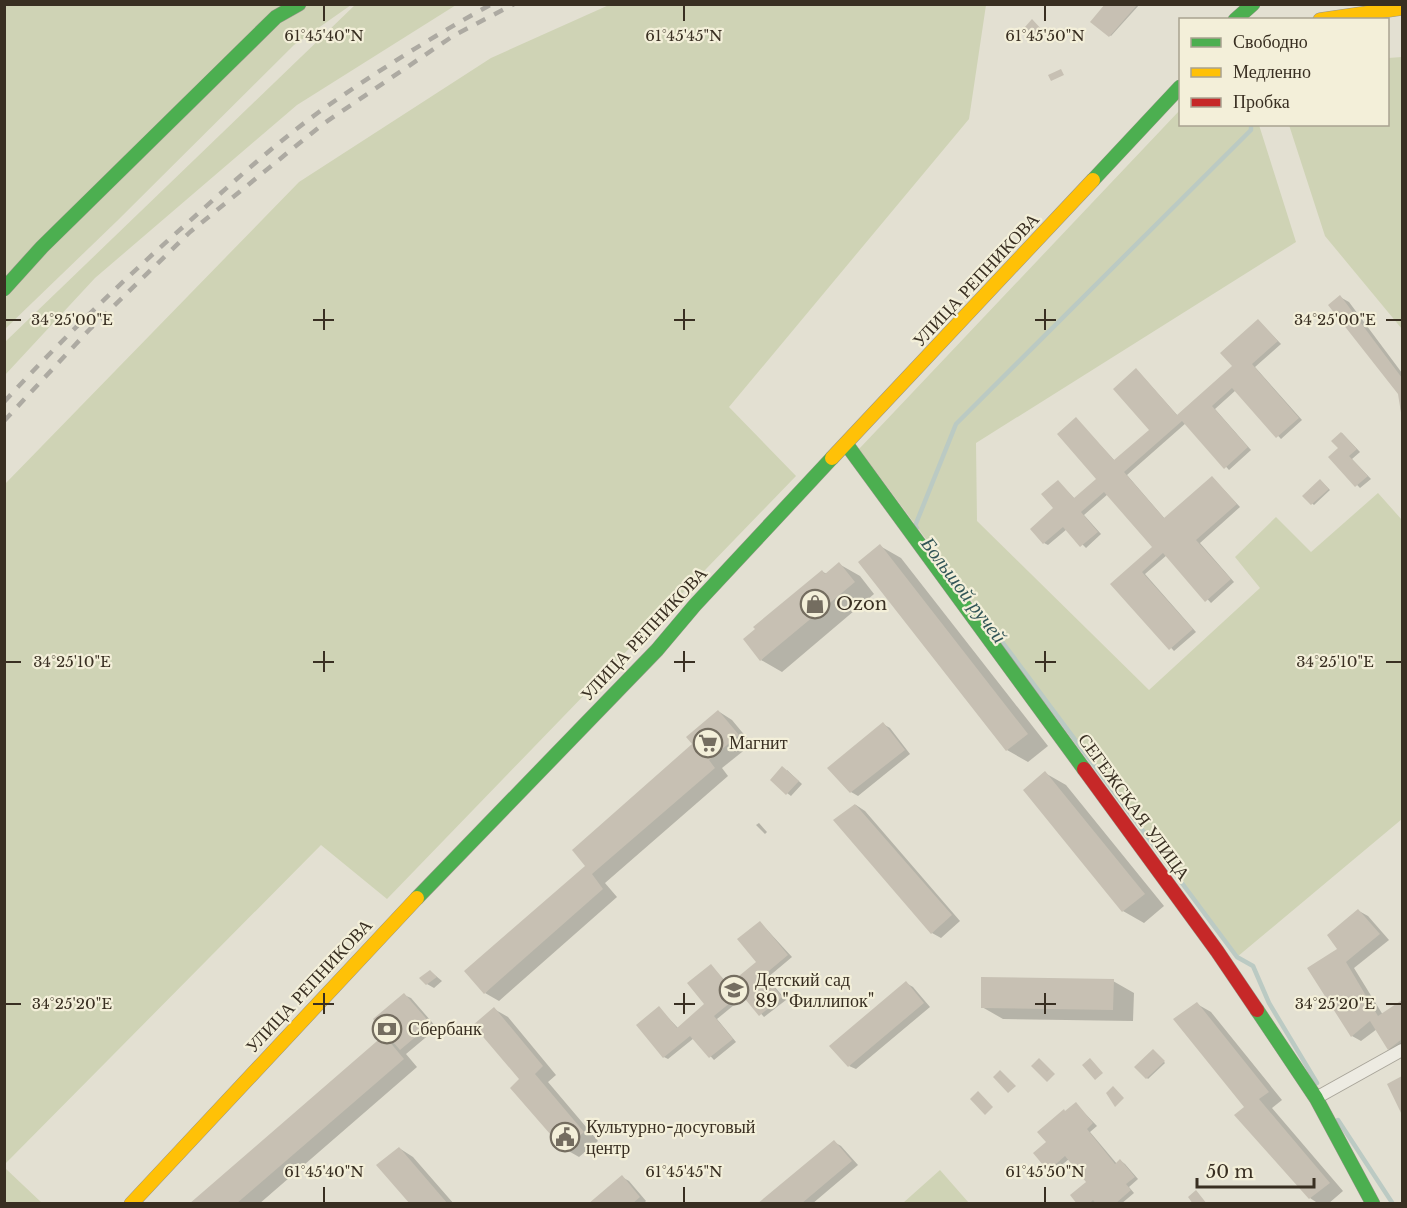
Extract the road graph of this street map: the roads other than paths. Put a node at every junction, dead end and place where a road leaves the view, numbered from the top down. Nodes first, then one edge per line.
1 (299, 4) edge
2 (1254, 4) edge
3 (1402, 8) edge
4 (1237, 18) edge
5 (1334, 18) edge
6 (1179, 88) edge
7 (4, 289) edge
8 (847, 444) junction
9 (1402, 1050) edge
10 (1316, 1098) junction
11 (131, 1203) edge
12 (1373, 1203) edge

1 - 7 main road
2 - 4 main road
3 - 5 main road
6 - 8 main road, УЛИЦА РЕПНИКОВА
8 - 10 main road, СЕГЕЖСКАЯ УЛИЦА
8 - 11 main road, УЛИЦА РЕПНИКОВА
9 - 10 street
10 - 12 main road, СЕГЕЖСКАЯ УЛИЦА

